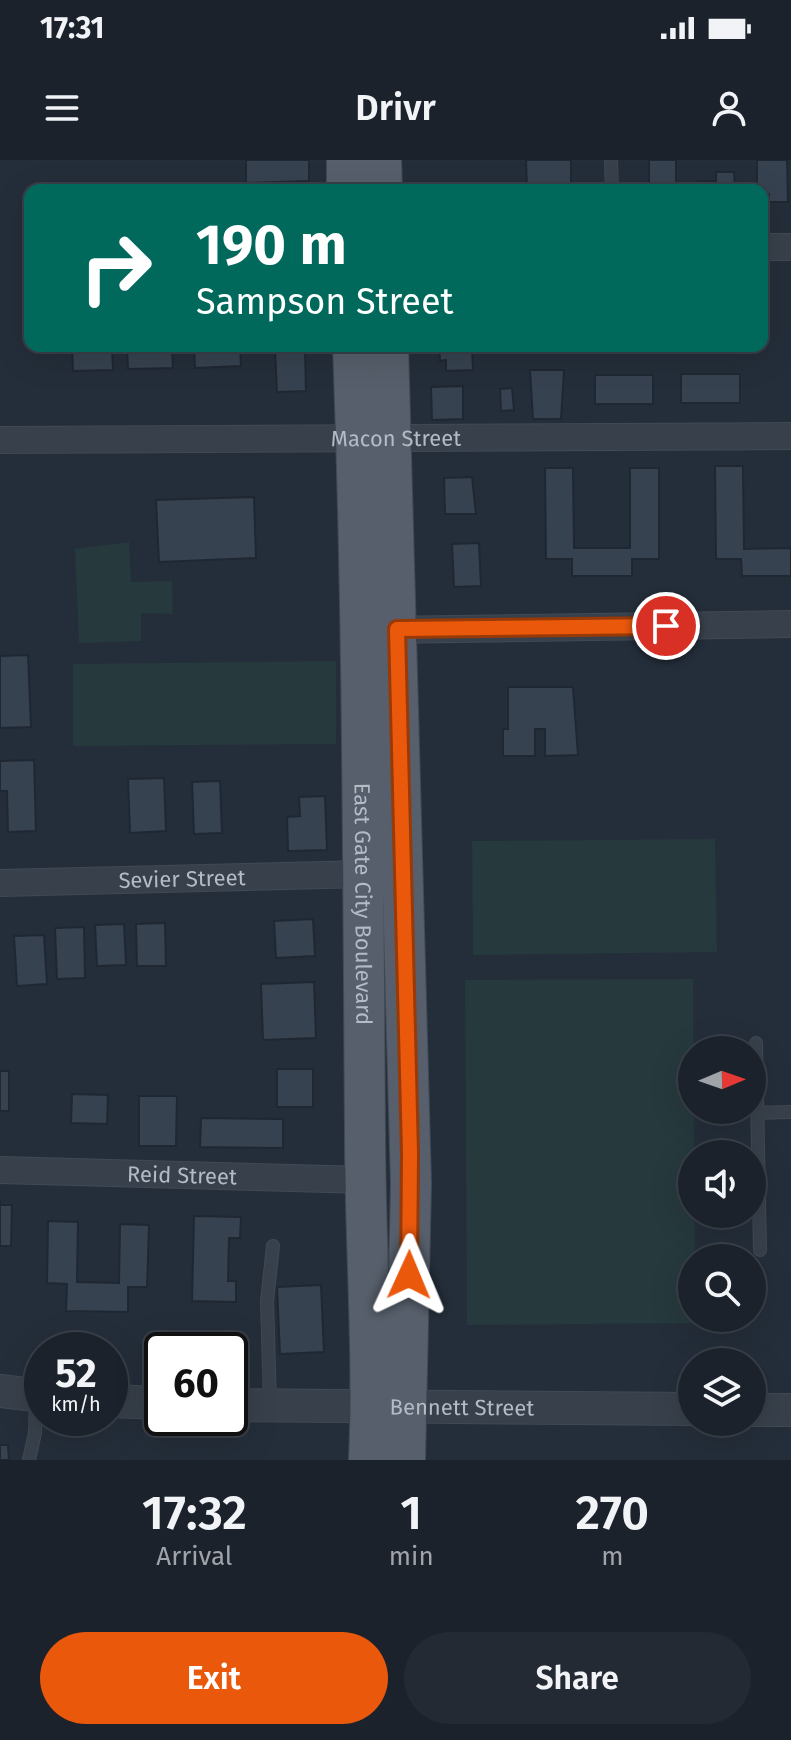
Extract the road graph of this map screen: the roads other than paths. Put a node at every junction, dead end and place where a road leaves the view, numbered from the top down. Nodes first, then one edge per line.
1 (347, 160) edge
2 (381, 160) edge
3 (611, 160) edge
4 (347, 184) edge
5 (382, 184) edge
6 (612, 184) edge
7 (768, 247) edge
8 (791, 247) edge
9 (354, 352) edge
10 (387, 352) edge
11 (791, 436) edge
12 (374, 438) junction
13 (0, 440) edge
14 (791, 624) edge
15 (380, 630) junction
16 (365, 874) junction
17 (0, 883) edge
18 (791, 1112) edge
19 (766, 1113) edge
20 (757, 1124) edge
21 (0, 1170) edge
22 (366, 1180) junction
23 (760, 1244) edge
24 (273, 1246) dead end
25 (0, 1391) edge
26 (24, 1393) edge
27 (248, 1405) edge
28 (270, 1406) junction
29 (389, 1408) junction
30 (678, 1409) edge
31 (766, 1410) edge
32 (791, 1410) edge
33 (34, 1436) edge
34 (29, 1460) edge
35 (369, 1460) edge
36 (405, 1460) edge

1 - 4 main road
2 - 5 main road
3 - 6 lane
7 - 8 street
9 - 12 main road, East Gate City Boulevard
10 - 12 main road, East Gate City Boulevard
11 - 12 street, Macon Street
12 - 13 street, Macon Street
12 - 15 main road, East Gate City Boulevard
14 - 15 street
15 - 16 main road, East Gate City Boulevard
15 - 29 main road, East Gate City Boulevard
16 - 17 street, Sevier Street
16 - 22 main road, East Gate City Boulevard
18 - 19 lane
20 - 23 lane
21 - 22 street, Reid Street
22 - 29 main road, East Gate City Boulevard
24 - 28 lane
25 - 26 street
27 - 28 street, Bennett Street
28 - 29 street, Bennett Street
29 - 30 street, Bennett Street
29 - 35 main road, East Gate City Boulevard
29 - 36 main road, East Gate City Boulevard
31 - 32 street
33 - 34 lane

